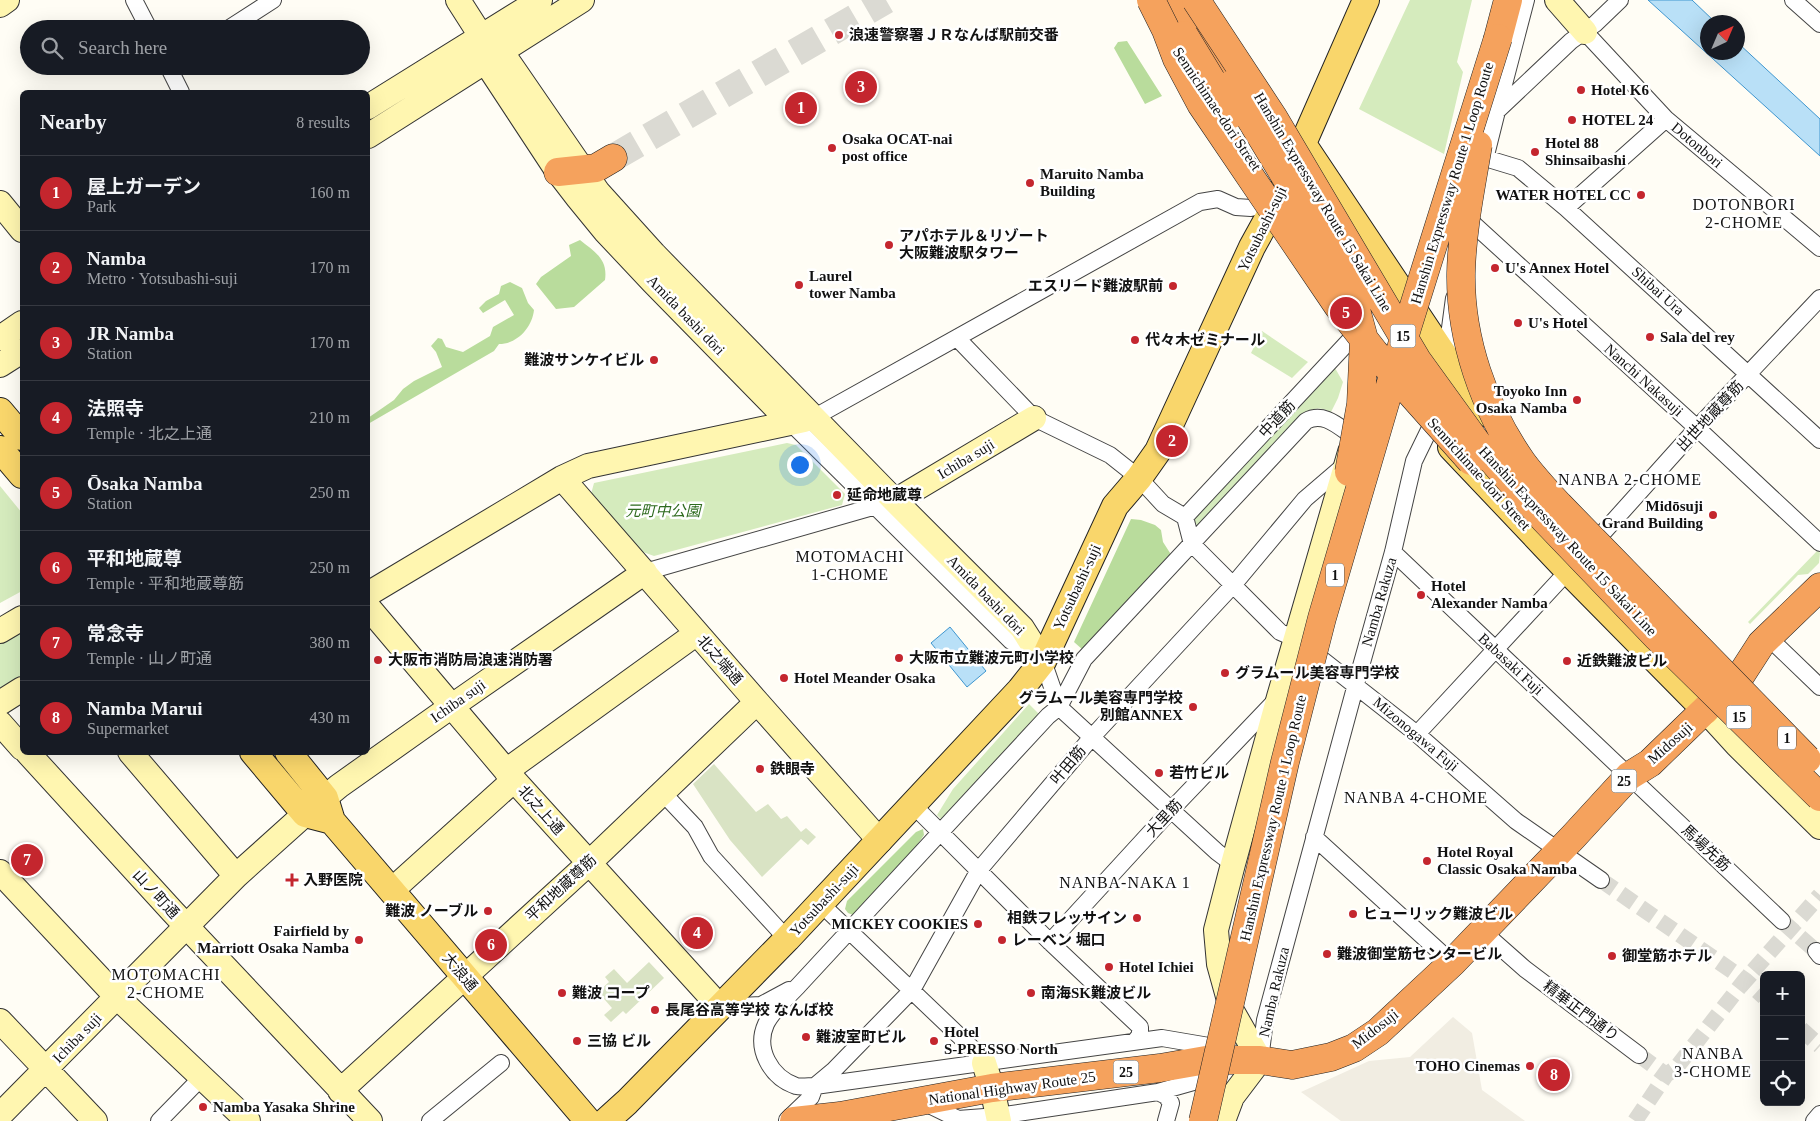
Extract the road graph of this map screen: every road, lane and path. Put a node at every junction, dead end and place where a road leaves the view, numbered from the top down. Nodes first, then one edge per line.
1 (7, 0) edge
2 (134, 0) edge
3 (273, 0) edge
4 (458, 0) edge
5 (540, 0) edge
6 (582, 0) edge
7 (1143, 0) edge
8 (1151, 0) edge
9 (1161, 0) edge
10 (1178, 0) edge
11 (1196, 0) edge
12 (1204, 0) edge
13 (1366, 0) edge
14 (1508, 0) edge
15 (1526, 0) edge
16 (1557, 0) edge
17 (1793, 0) edge
18 (0, 5) edge
19 (1615, 5) edge
20 (144, 20) edge
21 (242, 20) edge
22 (1820, 24) edge
23 (1585, 32) junction
24 (481, 36) junction
25 (1498, 38) junction
26 (493, 56) junction
27 (172, 75) edge
28 (180, 90) edge
29 (370, 106) edge
30 (1497, 111) junction
31 (1666, 119) junction
32 (370, 135) edge
33 (1302, 143) junction
34 (613, 158) tunnel mouth
35 (1485, 158) junction
36 (569, 170) junction
37 (1279, 198) junction
38 (0, 203) edge
39 (1566, 208) junction
40 (1469, 220) junction
41 (20, 228) edge
42 (1820, 248) edge
43 (1347, 286) junction
44 (1820, 298) edge
45 (1409, 303) junction
46 (1368, 321) junction
47 (20, 324) edge
48 (0, 338) edge
49 (957, 338) junction
50 (1383, 342) junction
51 (20, 352) edge
52 (1446, 358) junction
53 (0, 365) edge
54 (1749, 374) junction
55 (0, 411) edge
56 (1034, 418) junction
57 (802, 420) junction
58 (1431, 426) junction
59 (1697, 428) junction
60 (20, 435) edge
61 (1354, 437) junction
62 (1820, 440) edge
63 (0, 449) edge
64 (1347, 463) junction
65 (20, 473) edge
66 (562, 478) junction
67 (1139, 478) junction
68 (885, 503) junction
69 (1185, 516) junction
70 (1601, 535) junction
71 (1819, 542) edge
72 (1192, 544) junction
73 (1393, 552) junction
74 (1568, 570) junction
75 (645, 572) junction
76 (1234, 584) junction
77 (1820, 587) edge
78 (370, 593) edge
79 (370, 609) edge
80 (1322, 618) junction
81 (20, 619) edge
82 (0, 630) edge
83 (697, 633) junction
84 (1657, 637) junction
85 (1768, 637) junction
86 (1296, 638) junction
87 (1495, 650) junction
88 (1043, 660) junction
89 (1741, 675) junction
90 (1356, 684) junction
91 (1820, 687) edge
92 (20, 690) edge
93 (1279, 697) junction
94 (757, 702) junction
95 (0, 703) edge
96 (452, 706) junction
97 (1059, 707) junction
98 (1706, 711) junction
99 (0, 723) edge
100 (1417, 734) junction
101 (1092, 737) junction
102 (20, 746) edge
103 (30, 755) edge
104 (133, 755) edge
105 (256, 755) edge
106 (290, 755) edge
107 (1820, 756) edge
108 (1820, 774) edge
109 (510, 775) junction
110 (1629, 776) junction
111 (662, 792) junction
112 (1820, 797) edge
113 (914, 806) junction
114 (1171, 810) junction
115 (321, 811) junction
116 (1820, 827) edge
117 (940, 832) junction
118 (1314, 837) junction
119 (880, 841) junction
120 (1559, 852) junction
121 (588, 864) junction
122 (1232, 864) junction
123 (979, 870) junction
124 (0, 872) edge
125 (236, 876) junction
126 (1601, 880) tunnel mouth
127 (391, 891) junction
128 (821, 904) junction
129 (1782, 921) tunnel mouth
130 (187, 927) junction
131 (849, 930) junction
132 (1482, 931) junction
133 (787, 939) junction
134 (1050, 942) junction
135 (1452, 963) junction
136 (464, 977) junction
137 (799, 985) junction
138 (912, 990) junction
139 (117, 997) junction
140 (720, 1007) junction
141 (0, 1021) edge
142 (1135, 1041) junction
143 (1639, 1055) tunnel mouth
144 (1260, 1060) junction
145 (501, 1063) dead end
146 (46, 1070) junction
147 (988, 1075) junction
148 (202, 1077) junction
149 (815, 1086) junction
150 (340, 1091) junction
151 (1158, 1092) junction
152 (908, 1109) edge
153 (1820, 1114) edge
154 (0, 1115) edge
155 (999, 1118) edge
156 (95, 1121) edge
157 (159, 1121) edge
158 (248, 1121) edge
159 (370, 1121) edge
160 (430, 1121) edge
161 (588, 1121) edge
162 (606, 1121) edge
163 (786, 1121) edge
164 (794, 1121) edge
165 (1166, 1121) edge
166 (1203, 1121) edge
167 (1223, 1121) edge
168 (1814, 1121) edge

1 - 18 street
2 - 20 street
3 - 21 street
4 - 24 street, Amida bashi dōri
5 - 24 street
6 - 26 street
7 - 37 main road, Sennichimae-dori Street
8 - 84 highway, bridge
9 - 43 highway, bridge
10 - 43 highway, bridge
11 - 84 highway, Hanshin Expressway Route 15 Sakai Line / 15, bridge
12 - 33 main road
13 - 33 main road, Yotsubashi-suji
14 - 25 highway, Hanshin Expressway Route 1 Loop Route / 1
15 - 30 street
16 - 23 street
17 - 22 street
19 - 23 street
23 - 30 street
23 - 31 street, Dotonbori
24 - 26 street, Amida bashi dōri
24 - 29 street
25 - 80 highway, Hanshin Expressway Route 1 Loop Route / 1, bridge
25 - 108 highway, 1, bridge
26 - 32 street
26 - 36 street, Amida bashi dōri
27 - 28 street
30 - 35 street
31 - 39 street
31 - 42 street, Dotonbori
33 - 37 main road, Yotsubashi-suji
33 - 45 main road
34 - 36 highway
35 - 39 street, Shibai Ura
35 - 40 street
36 - 57 street, Amida bashi dōri
37 - 46 main road, Sennichimae-dori Street
37 - 49 street
37 - 67 main road, Yotsubashi-suji
38 - 41 street
39 - 54 street, Shibai Ura
40 - 52 street
40 - 59 street, Nanchi Nakasuji
43 - 80 highway, bridge
44 - 54 street, 出世地蔵尊筋
45 - 50 street
45 - 52 main road
46 - 50 main road, Sennichimae-dori Street
46 - 69 street, 中道筋
47 - 48 street
49 - 56 street
49 - 57 street
50 - 58 main road, Sennichimae-dori Street
50 - 61 street
51 - 53 street
52 - 70 main road
54 - 59 street, 出世地蔵尊筋
54 - 62 street, Shibai Ura
55 - 60 main road
56 - 67 street
56 - 68 street, Ichiba suji
57 - 66 street
57 - 68 street, Amida bashi dōri
58 - 73 street, Namba Rakuza
58 - 74 main road, Sennichimae-dori Street
59 - 70 street, 出世地蔵尊筋
59 - 71 street, Nanchi Nakasuji
61 - 64 street
61 - 72 street, 中道筋
63 - 65 main road
64 - 76 street, 叶田筋
64 - 86 street
66 - 75 street, 北之端通
66 - 78 street
67 - 69 street
67 - 88 main road, Yotsubashi-suji
68 - 75 street, Ichiba suji
68 - 88 street, Amida bashi dōri
69 - 72 street
70 - 89 main road
72 - 76 street, Mizonogawa Fuji
72 - 97 street, 中道筋
73 - 87 street, Babasaki Fuji
73 - 90 street, Namba Rakuza
74 - 87 street
74 - 98 main road, Sennichimae-dori Street
75 - 83 street, 北之端通
75 - 96 street, Ichiba suji
76 - 86 street, Mizonogawa Fuji
76 - 101 street, 叶田筋
77 - 85 highway, Midosuji / 25
79 - 96 street, 北之上通
80 - 166 highway, Hanshin Expressway Route 1 Loop Route / 1, bridge
81 - 82 street
83 - 94 street, 北之端通
83 - 109 street
84 - 112 highway, Hanshin Expressway Route 15 Sakai Line / 15, bridge
85 - 89 highway, Midosuji / 25
85 - 91 street
86 - 90 street, Mizonogawa Fuji
86 - 93 street
87 - 100 street
87 - 110 street, Babasaki Fuji
88 - 97 street
88 - 113 main road, Yotsubashi-suji
89 - 98 highway, Midosuji / 25
89 - 107 street
90 - 100 street, Mizonogawa Fuji
90 - 118 street, Namba Rakuza
92 - 95 street
93 - 114 street, 大里筋
93 - 122 street
94 - 111 street, 平和地蔵尊筋
94 - 119 street, 北之端通
96 - 109 street, 北之上通
96 - 115 street, Ichiba suji
97 - 101 street
97 - 117 street, 中道筋
98 - 110 highway, Midosuji / 25
98 - 116 street, Sennichimae-dori Street
99 - 102 street
100 - 120 street, Mizonogawa Fuji
101 - 114 street
101 - 123 street, 叶田筋
103 - 130 street, 山ノ町通
104 - 125 street
105 - 115 main road, 大浪通
106 - 115 main road, 大浪通
109 - 121 street, 北之上通
109 - 127 street
110 - 120 highway, Midosuji / 25
110 - 129 street, 馬場先筋
111 - 121 street, 平和地蔵尊筋
111 - 133 street
113 - 117 street
113 - 119 main road, Yotsubashi-suji
114 - 122 street
114 - 134 street, 大里筋
115 - 125 street, Ichiba suji
115 - 127 main road, 大浪通
117 - 123 street
117 - 131 street, 中道筋
118 - 135 street
118 - 144 street, Namba Rakuza
119 - 128 main road, Yotsubashi-suji
120 - 126 street, Mizonogawa Fuji
120 - 132 highway, Midosuji / 25
121 - 136 street, 平和地蔵尊筋
121 - 140 street, 北之上通
122 - 144 street
123 - 134 street
123 - 138 street, 叶田筋
124 - 139 street
125 - 130 street, Ichiba suji
127 - 136 main road, 大浪通
128 - 131 street
128 - 133 main road, Yotsubashi-suji
130 - 139 street, Ichiba suji
130 - 150 street, 山ノ町通
131 - 137 street, 中道筋
131 - 138 street
132 - 135 highway, Midosuji / 25
132 - 143 street, 精華正門通り
133 - 140 main road, Yotsubashi-suji
134 - 142 street
135 - 144 highway, Midosuji / 25
136 - 150 street, 平和地蔵尊筋
136 - 161 main road, 大浪通
137 - 140 street
137 - 149 street, 中道筋
138 - 147 street
138 - 149 street, 叶田筋
139 - 146 street, Ichiba suji
139 - 148 street
140 - 162 main road, Yotsubashi-suji
141 - 146 street
142 - 144 street, 中道筋
142 - 147 street, 中道筋
144 - 147 highway, National Highway Route 25 / 25
144 - 151 street
144 - 167 street
145 - 160 street
146 - 154 street, Ichiba suji
146 - 156 street
147 - 149 street, 中道筋
147 - 152 highway, National Highway Route 25 / 25
147 - 155 street
148 - 157 street
148 - 158 street
149 - 163 street, 叶田筋
150 - 159 street, 山ノ町通
151 - 155 street
151 - 165 street
152 - 155 street
152 - 164 highway, National Highway Route 25 / 25
153 - 168 street

